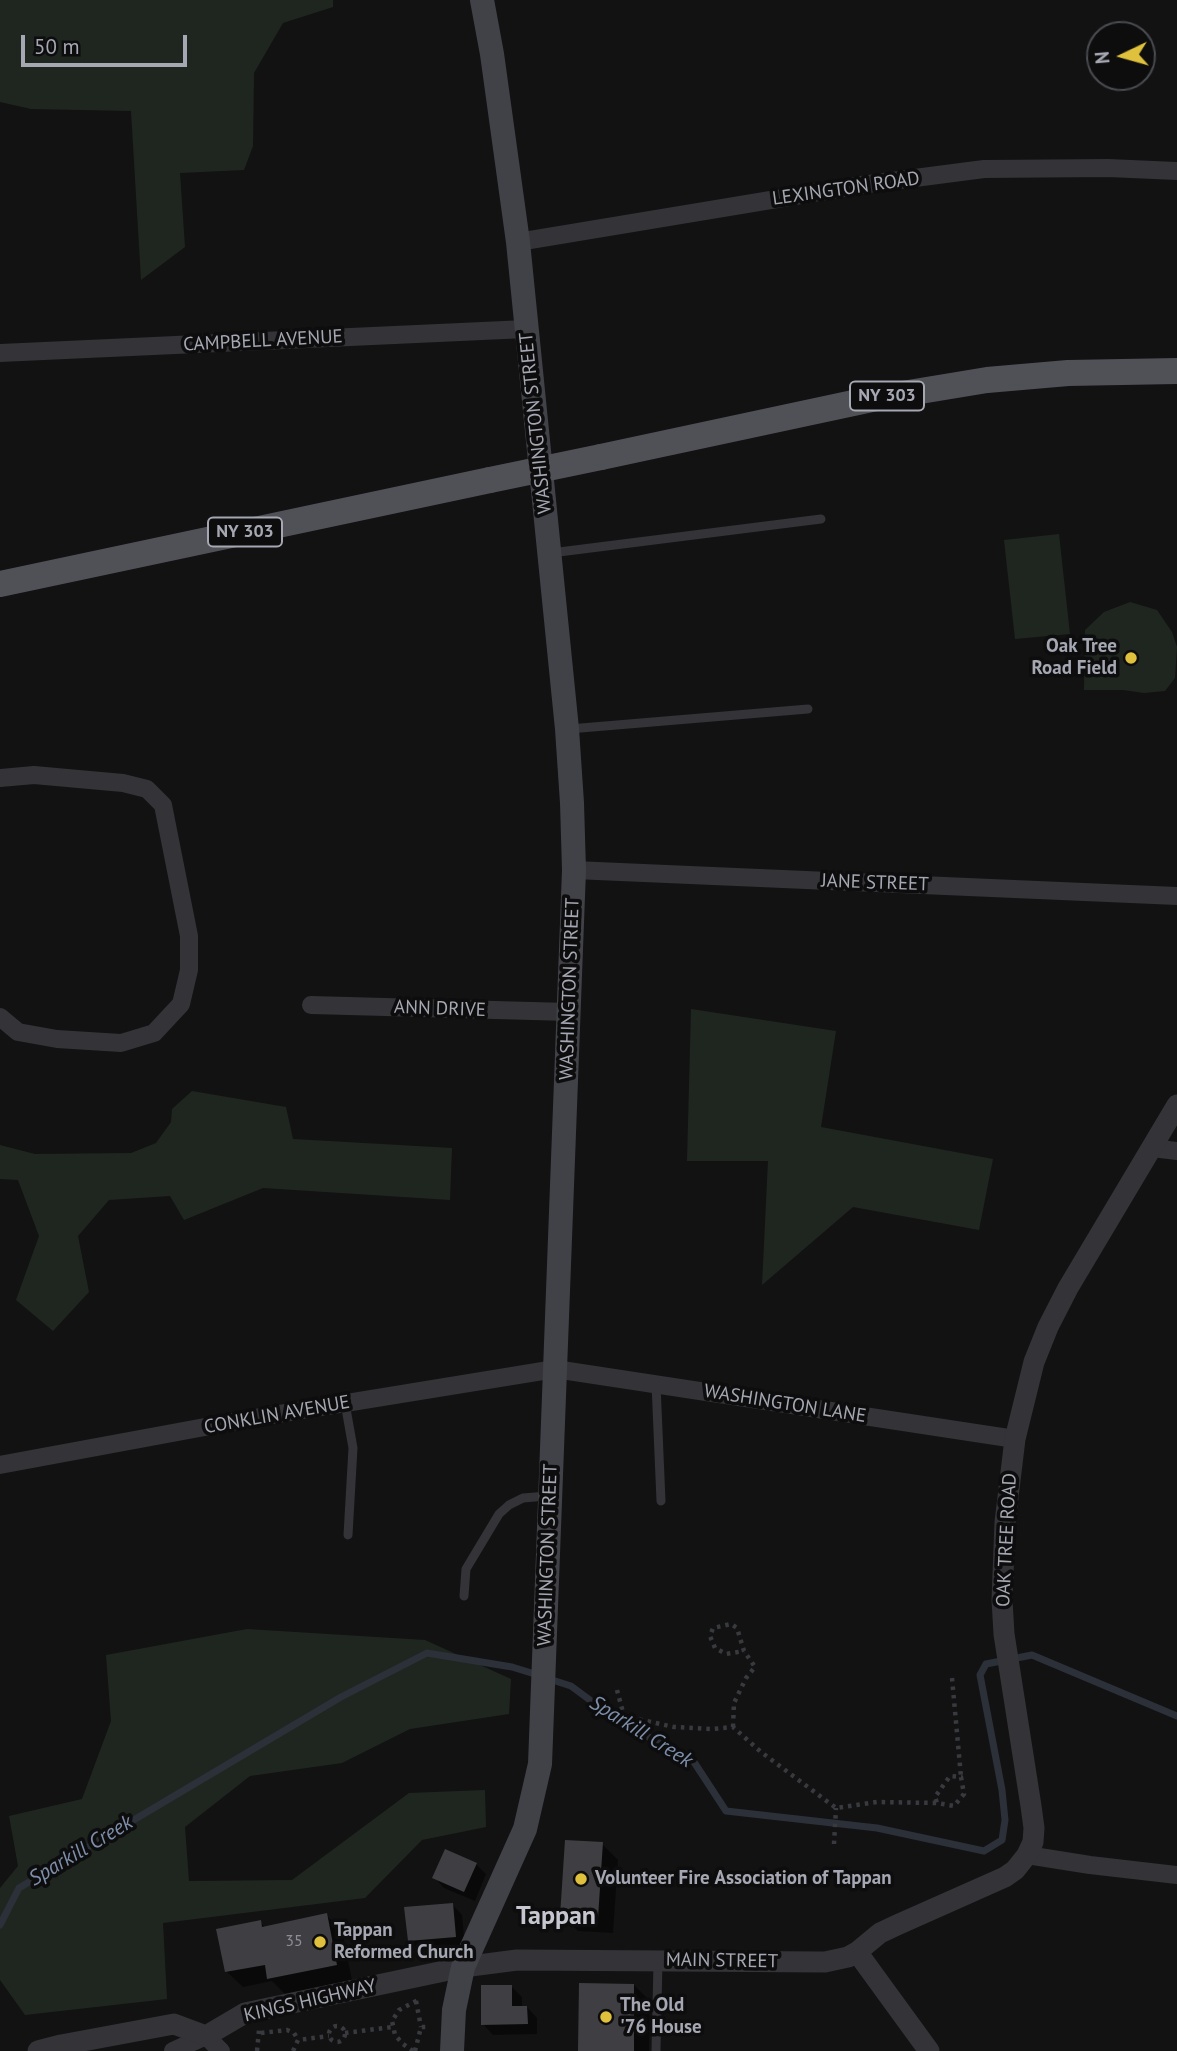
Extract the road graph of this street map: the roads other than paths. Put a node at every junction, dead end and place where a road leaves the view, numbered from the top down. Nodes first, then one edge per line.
1 (482, 0) edge
2 (1177, 171) edge
3 (518, 242) junction
4 (526, 329) junction
5 (0, 353) edge
6 (1177, 371) edge
7 (821, 519) dead end
8 (549, 553) junction
9 (0, 584) edge
10 (808, 709) dead end
11 (567, 729) junction
12 (0, 778) edge
13 (574, 870) junction
14 (1177, 896) edge
15 (311, 1005) dead end
16 (569, 1012) junction
17 (0, 1017) edge
18 (1177, 1105) edge
19 (1152, 1148) junction
20 (1177, 1151) edge
21 (555, 1369) junction
22 (656, 1384) junction
23 (345, 1403) junction
24 (1015, 1439) junction
25 (0, 1465) edge
26 (549, 1495) junction
27 (662, 1501) dead end
28 (348, 1535) dead end
29 (464, 1596) dead end
30 (1027, 1855) junction
31 (1177, 1875) edge
32 (857, 1952) junction
33 (658, 1960) junction
34 (463, 1967) junction
35 (208, 2043) edge
36 (39, 2051) edge
37 (173, 2051) edge
38 (221, 2051) edge
39 (452, 2051) edge
40 (656, 2051) edge
41 (929, 2051) edge

1 - 3 main road, WASHINGTON STREET
2 - 3 street, LEXINGTON ROAD
3 - 4 main road, WASHINGTON STREET
4 - 5 street, CAMPBELL AVENUE
4 - 8 main road, WASHINGTON STREET
6 - 9 main road, NY 303, bridge
7 - 8 lane
8 - 11 main road, WASHINGTON STREET
10 - 11 lane
11 - 13 main road, WASHINGTON STREET
12 - 17 street
13 - 14 street, JANE STREET
13 - 16 main road, WASHINGTON STREET
15 - 16 street, ANN DRIVE
16 - 21 main road, WASHINGTON STREET
18 - 19 street, OAK TREE ROAD
19 - 20 street
19 - 24 street, OAK TREE ROAD
21 - 22 street, WASHINGTON LANE
21 - 23 street, CONKLIN AVENUE
21 - 26 main road, WASHINGTON STREET
22 - 24 street, WASHINGTON LANE
22 - 27 lane
23 - 25 street, CONKLIN AVENUE
23 - 28 lane
24 - 30 street, OAK TREE ROAD
26 - 29 lane
26 - 34 main road, WASHINGTON STREET
30 - 31 street
30 - 32 street
32 - 33 street, MAIN STREET
32 - 41 street
33 - 34 street, MAIN STREET
33 - 40 lane
34 - 35 street, KINGS HIGHWAY
34 - 39 main road, WASHINGTON STREET
35 - 36 street
35 - 37 street
35 - 38 street

